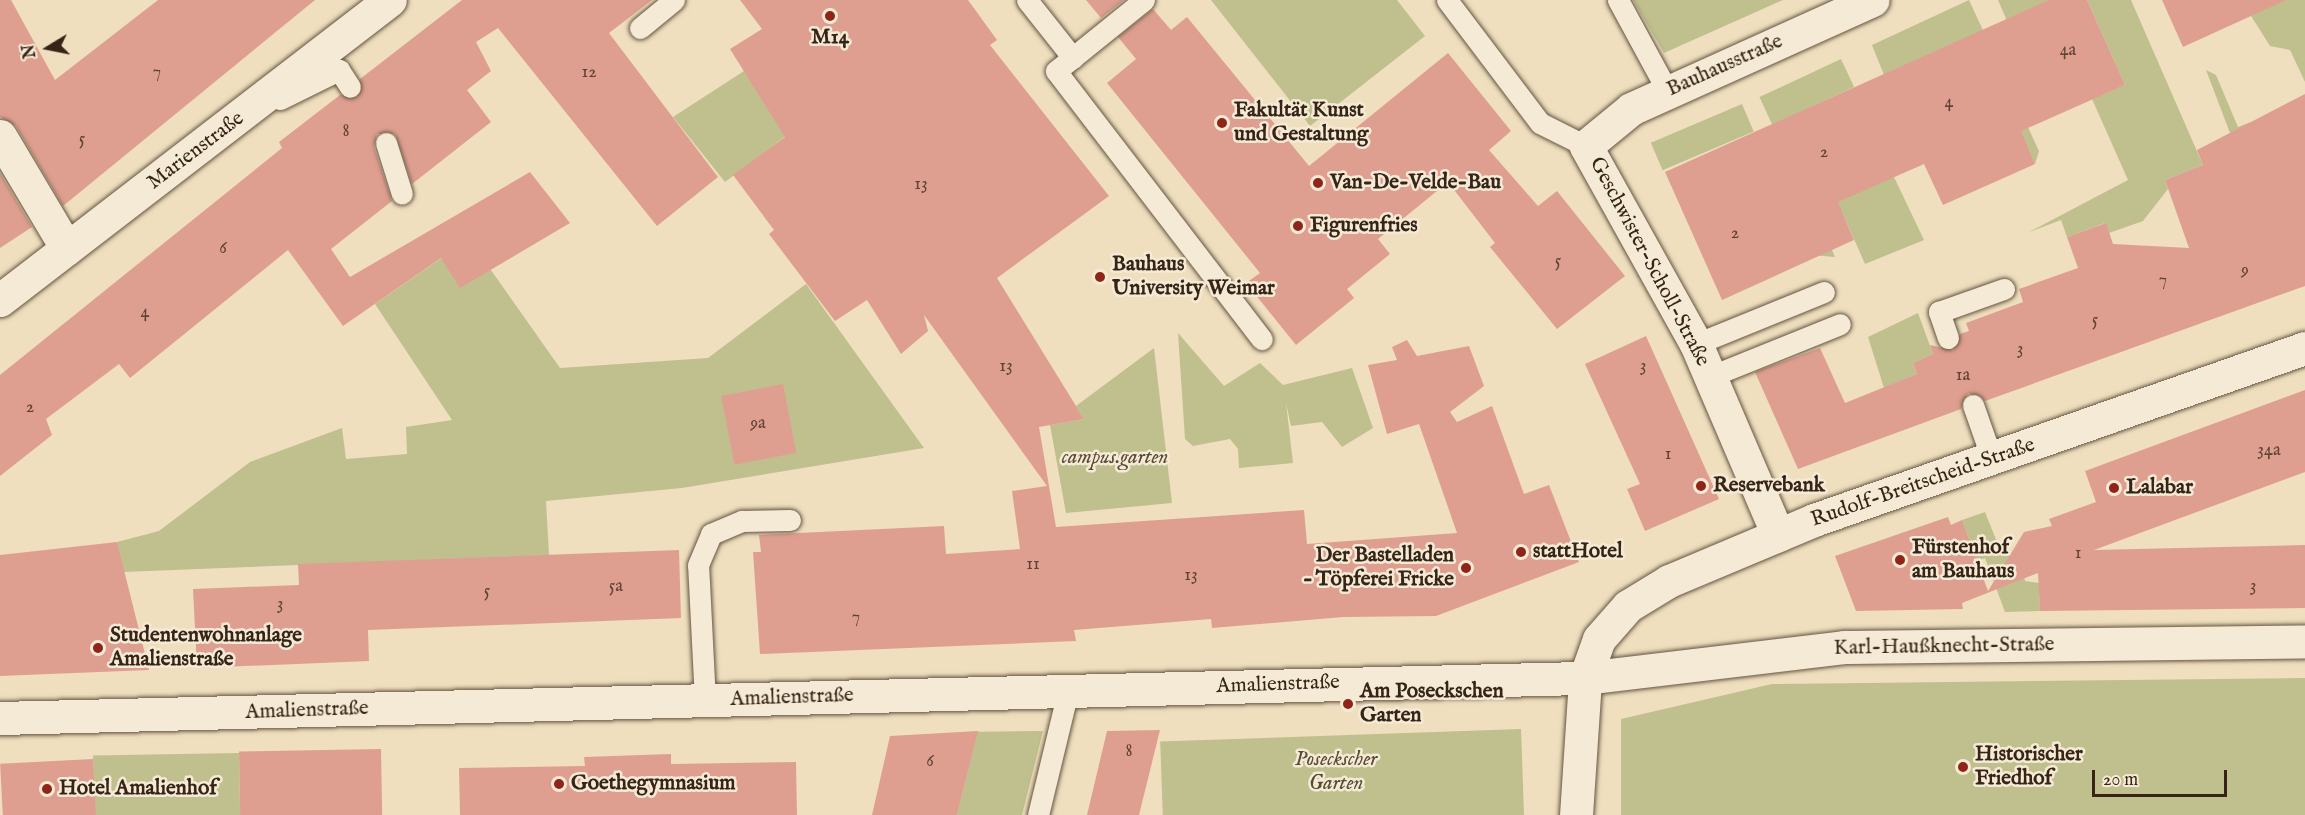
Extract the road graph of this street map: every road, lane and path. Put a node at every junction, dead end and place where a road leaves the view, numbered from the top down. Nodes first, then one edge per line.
1 (390, 0) edge
2 (674, 0) edge
3 (1027, 0) edge
4 (1144, 0) edge
5 (1447, 0) edge
6 (1618, 0) edge
7 (1872, 0) edge
8 (640, 28) dead end
9 (1073, 58) junction
10 (350, 87) dead end
11 (1668, 92) junction
12 (239, 119) junction
13 (0, 136) edge
14 (386, 143) dead end
15 (1586, 146) junction
16 (402, 194) dead end
17 (67, 249) junction
18 (2004, 288) dead end
19 (1824, 292) dead end
20 (0, 300) edge
21 (1840, 324) dead end
22 (1948, 338) dead end
23 (1262, 339) dead end
24 (1696, 344) junction
25 (2305, 348) edge
26 (1709, 377) junction
27 (1973, 405) dead end
28 (1992, 459) junction
29 (790, 520) dead end
30 (1778, 534) junction
31 (2305, 641) edge
32 (1585, 678) junction
33 (1068, 691) junction
34 (705, 701) junction
35 (0, 718) edge
36 (1038, 815) edge
37 (1576, 815) edge

1 - 12 street, Marienstraße
2 - 8 lane
3 - 9 lane
4 - 9 lane
5 - 15 lane, Geschwister-Scholl-Straße
6 - 11 lane
7 - 11 street, Bauhausstraße
9 - 23 lane
10 - 12 lane
11 - 15 street, Bauhausstraße
12 - 17 street, Marienstraße
13 - 17 street
14 - 16 lane
15 - 24 street, Geschwister-Scholl-Straße
17 - 20 street, Marienstraße
18 - 22 lane
19 - 24 lane
21 - 26 lane
24 - 26 street, Geschwister-Scholl-Straße
25 - 28 street, Rudolf-Breitscheid-Straße
26 - 30 street, Geschwister-Scholl-Straße
27 - 28 lane
28 - 30 street, Rudolf-Breitscheid-Straße
29 - 34 lane
30 - 32 street, Rudolf-Breitscheid-Straße
31 - 32 street, Karl-Haußknecht-Straße
32 - 33 street, Amalienstraße
32 - 37 street
33 - 34 street, Amalienstraße
33 - 36 lane
34 - 35 street, Amalienstraße

